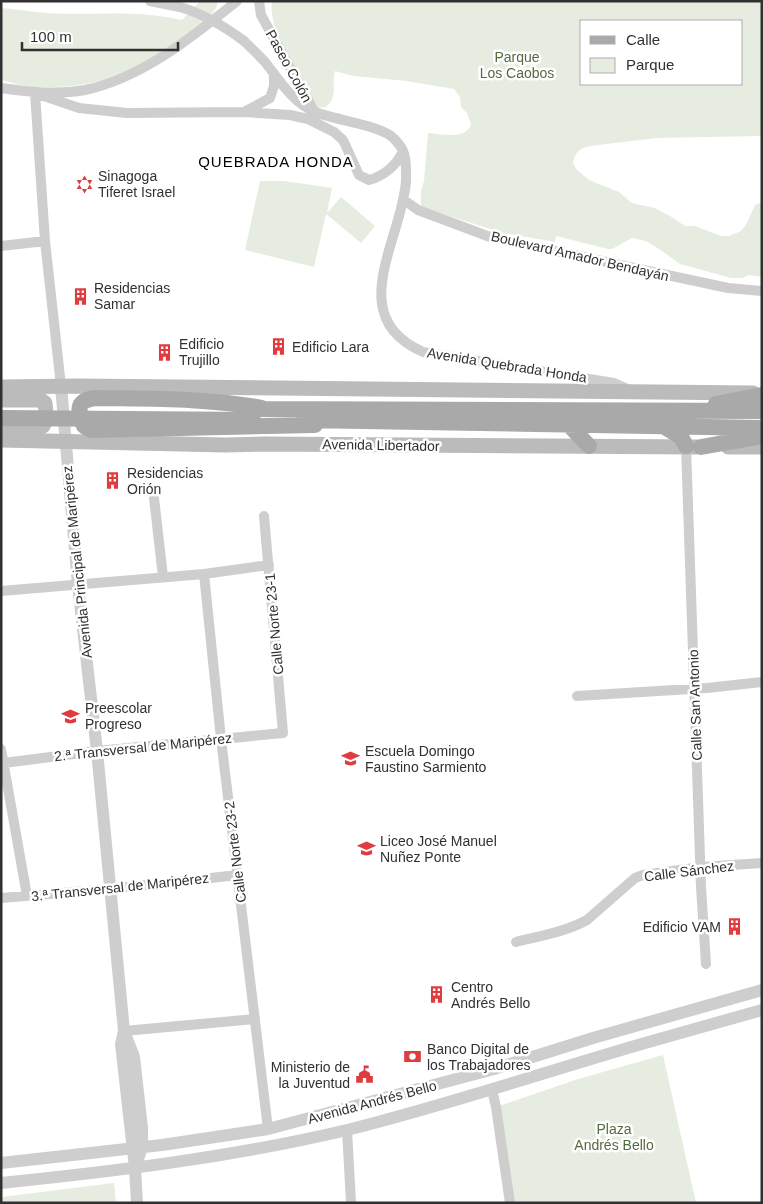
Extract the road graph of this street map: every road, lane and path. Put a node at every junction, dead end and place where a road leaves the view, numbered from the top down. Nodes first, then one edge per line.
1 (150, 1) edge
2 (237, 1) edge
3 (259, 1) edge
4 (224, 6) edge
5 (274, 74) junction
6 (1, 88) edge
7 (35, 93) junction
8 (244, 112) junction
9 (314, 112) junction
10 (403, 151) junction
11 (404, 200) junction
12 (45, 241) junction
13 (1, 246) edge
14 (762, 291) edge
15 (45, 386) junction
16 (61, 386) junction
17 (1, 387) edge
18 (633, 391) junction
19 (762, 394) edge
20 (1, 400) edge
21 (1, 408) edge
22 (269, 409) junction
23 (762, 411) edge
24 (252, 414) junction
25 (1, 418) edge
26 (664, 418) junction
27 (360, 421) junction
28 (569, 425) junction
29 (1, 427) edge
30 (762, 428) edge
31 (762, 436) edge
32 (1, 440) edge
33 (48, 441) junction
34 (66, 442) junction
35 (589, 446) junction
36 (694, 446) junction
37 (762, 447) edge
38 (154, 498) dead end
39 (264, 516) dead end
40 (268, 565) junction
41 (204, 574) junction
42 (163, 576) junction
43 (78, 584) junction
44 (1, 591) edge
45 (762, 682) edge
46 (694, 688) junction
47 (577, 696) dead end
48 (283, 733) joint
49 (222, 739) junction
50 (1, 748) edge
51 (97, 751) junction
52 (4, 763) junction
53 (762, 863) edge
54 (701, 868) junction
55 (238, 875) junction
56 (110, 889) junction
57 (27, 896) junction
58 (1, 898) edge
59 (516, 942) dead end
60 (706, 964) dead end
61 (762, 990) edge
62 (762, 1010) edge
63 (256, 1019) junction
64 (124, 1031) junction
65 (492, 1090) junction
66 (268, 1130) junction
67 (347, 1130) junction
68 (137, 1148) junction
69 (1, 1163) edge
70 (135, 1168) junction
71 (1, 1183) edge
72 (137, 1203) edge
73 (351, 1203) edge
74 (510, 1203) edge

1 - 5 street, Paseo Colón, bridge
2 - 4 street
3 - 9 street, Paseo Colón
4 - 7 street
5 - 8 street
5 - 9 street, Paseo Colón
6 - 7 street
7 - 8 street
7 - 12 street, Avenida Principal de Maripérez
8 - 10 street
9 - 10 street
10 - 11 street, Avenida Quebrada Honda
11 - 14 street, Boulevard Amador Bendayán
11 - 18 street, Avenida Quebrada Honda
12 - 13 street
12 - 16 street, Avenida Principal de Maripérez
15 - 16 main road
15 - 17 main road
15 - 33 main road
16 - 18 main road
16 - 34 street, Avenida Principal de Maripérez
18 - 19 main road
19 - 26 main road
20 - 29 main road
21 - 24 main road, Avenida Libertador
22 - 24 main road, Avenida Libertador
22 - 26 main road, Avenida Libertador
22 - 27 main road
23 - 26 main road, Avenida Libertador
24 - 25 main road, Avenida Libertador, bridge
24 - 27 main road, Avenida Libertador
26 - 28 main road, Avenida Libertador
26 - 30 main road, Avenida Libertador
26 - 36 main road
27 - 28 main road, Avenida Libertador
28 - 35 main road
31 - 36 main road
32 - 33 main road, Avenida Libertador
33 - 34 main road, Avenida Libertador
34 - 35 main road, Avenida Libertador
34 - 43 street, Avenida Principal de Maripérez
35 - 36 main road, Avenida Libertador
36 - 37 main road, Avenida Libertador
36 - 46 street, Calle San Antonio
38 - 42 street
39 - 40 street, Calle Norte 23-1
40 - 41 street
40 - 48 street, Calle Norte 23-1
41 - 42 street
41 - 49 street, Calle Norte 23-2
42 - 43 street
43 - 44 street
43 - 51 street, Avenida Principal de Maripérez
45 - 46 street
46 - 47 street
46 - 54 street, Calle San Antonio
48 - 49 street, 2.ª Transversal de Maripérez
49 - 51 street, 2.ª Transversal de Maripérez
49 - 55 street, Calle Norte 23-2
50 - 52 street
51 - 52 street, 2.ª Transversal de Maripérez
51 - 56 street, Avenida Principal de Maripérez
52 - 57 street
53 - 54 street, Calle Sánchez
54 - 59 street, Calle Sánchez
54 - 60 street, Calle San Antonio
55 - 56 street, 3.ª Transversal de Maripérez
55 - 63 street, Calle Norte 23-2
56 - 57 street, 3.ª Transversal de Maripérez
56 - 64 street, Avenida Principal de Maripérez
57 - 58 street, 3.ª Transversal de Maripérez
61 - 66 street, Avenida Andrés Bello
62 - 65 street, Avenida Andrés Bello
63 - 64 street
63 - 66 street, Calle Norte 23-2
64 - 68 street, Avenida Principal de Maripérez
65 - 67 street, Avenida Andrés Bello
65 - 74 street
66 - 68 street, Avenida Andrés Bello
67 - 70 street, Avenida Andrés Bello
67 - 73 street
68 - 69 street, Avenida Andrés Bello
68 - 70 street, Avenida Principal de Maripérez
70 - 71 street, Avenida Andrés Bello
70 - 72 street, Avenida Principal de Maripérez

